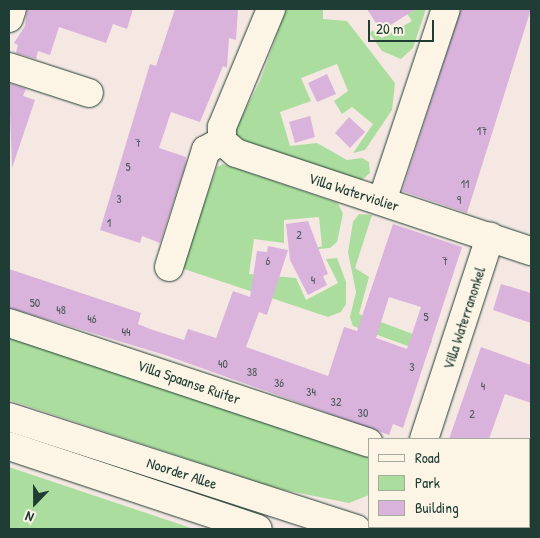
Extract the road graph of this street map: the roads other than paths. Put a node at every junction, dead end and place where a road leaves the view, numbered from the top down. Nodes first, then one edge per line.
1 (12, 9) edge
2 (271, 9) edge
3 (446, 9) edge
4 (9, 18) edge
5 (9, 66) edge
6 (89, 93) dead end
7 (222, 141) junction
8 (382, 201) junction
9 (490, 237) junction
10 (531, 251) edge
11 (169, 266) dead end
12 (9, 323) edge
13 (9, 417) edge
14 (424, 438) edge
15 (368, 443) edge
16 (9, 446) edge
17 (258, 529) edge
18 (356, 529) edge

1 - 4 street
2 - 7 street
3 - 8 street
5 - 6 street
7 - 8 street, Villa Waterviolier
7 - 11 street
8 - 9 street, Villa Waterviolier
9 - 10 street
9 - 14 street, Villa Waterranonkel
12 - 15 street, Villa Spaanse Ruiter
13 - 18 street, Noorder Allee
16 - 17 street, Noorder Allee

